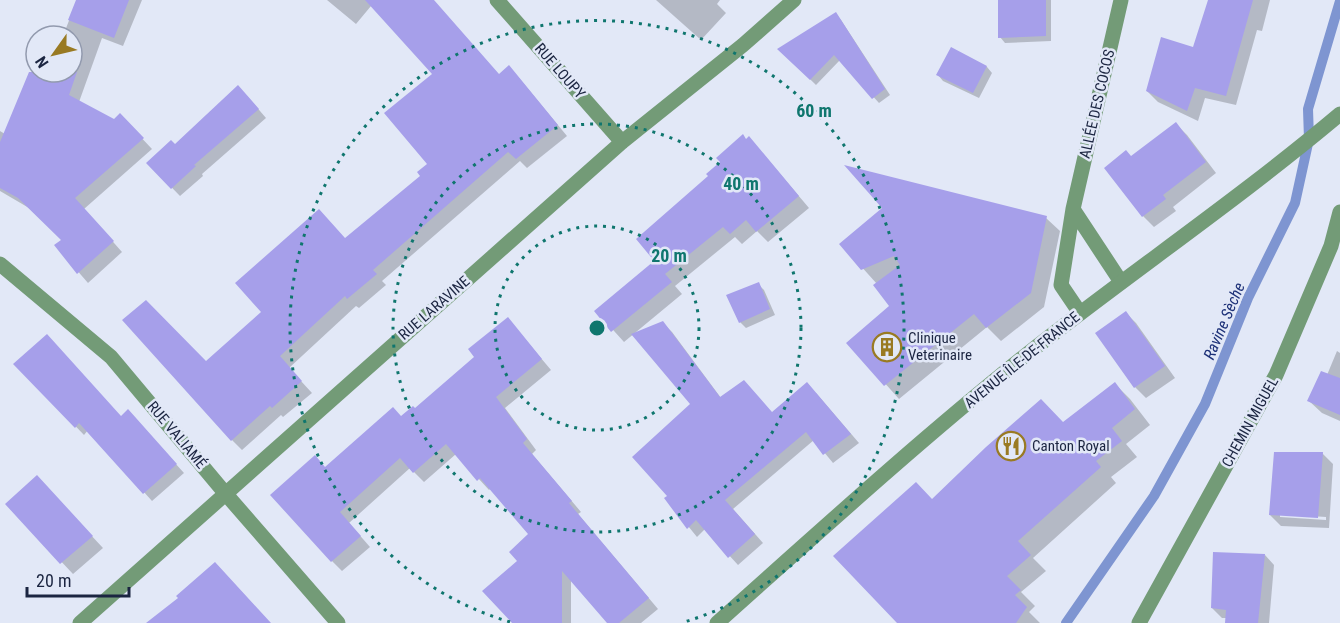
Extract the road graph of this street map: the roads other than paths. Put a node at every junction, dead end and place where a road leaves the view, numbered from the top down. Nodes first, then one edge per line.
1 (497, 0) edge
2 (794, 0) edge
3 (1121, 0) edge
4 (1340, 114) edge
5 (622, 142) junction
6 (1073, 209) junction
7 (1340, 212) edge
8 (0, 264) edge
9 (1121, 282) junction
10 (1080, 313) junction
11 (225, 493) junction
12 (80, 623) edge
13 (338, 623) edge
14 (717, 623) edge
15 (1139, 623) edge

1 - 5 street, RUE LOUPY
2 - 5 street, RUE LARAVINE
3 - 6 street, ALLÉE DES COCOS
4 - 9 street, AVENUE ÎLE-DE-FRANCE
5 - 11 street, RUE LARAVINE
6 - 9 street
6 - 10 street, ALLÉE DES COCOS
7 - 15 street, CHEMIN MIGUEL
8 - 11 street, RUE VALIAMÉ
9 - 10 street, AVENUE ÎLE-DE-FRANCE
10 - 14 street, AVENUE ÎLE-DE-FRANCE
11 - 12 street, RUE LARAVINE
11 - 13 street, RUE VALIAMÉ

